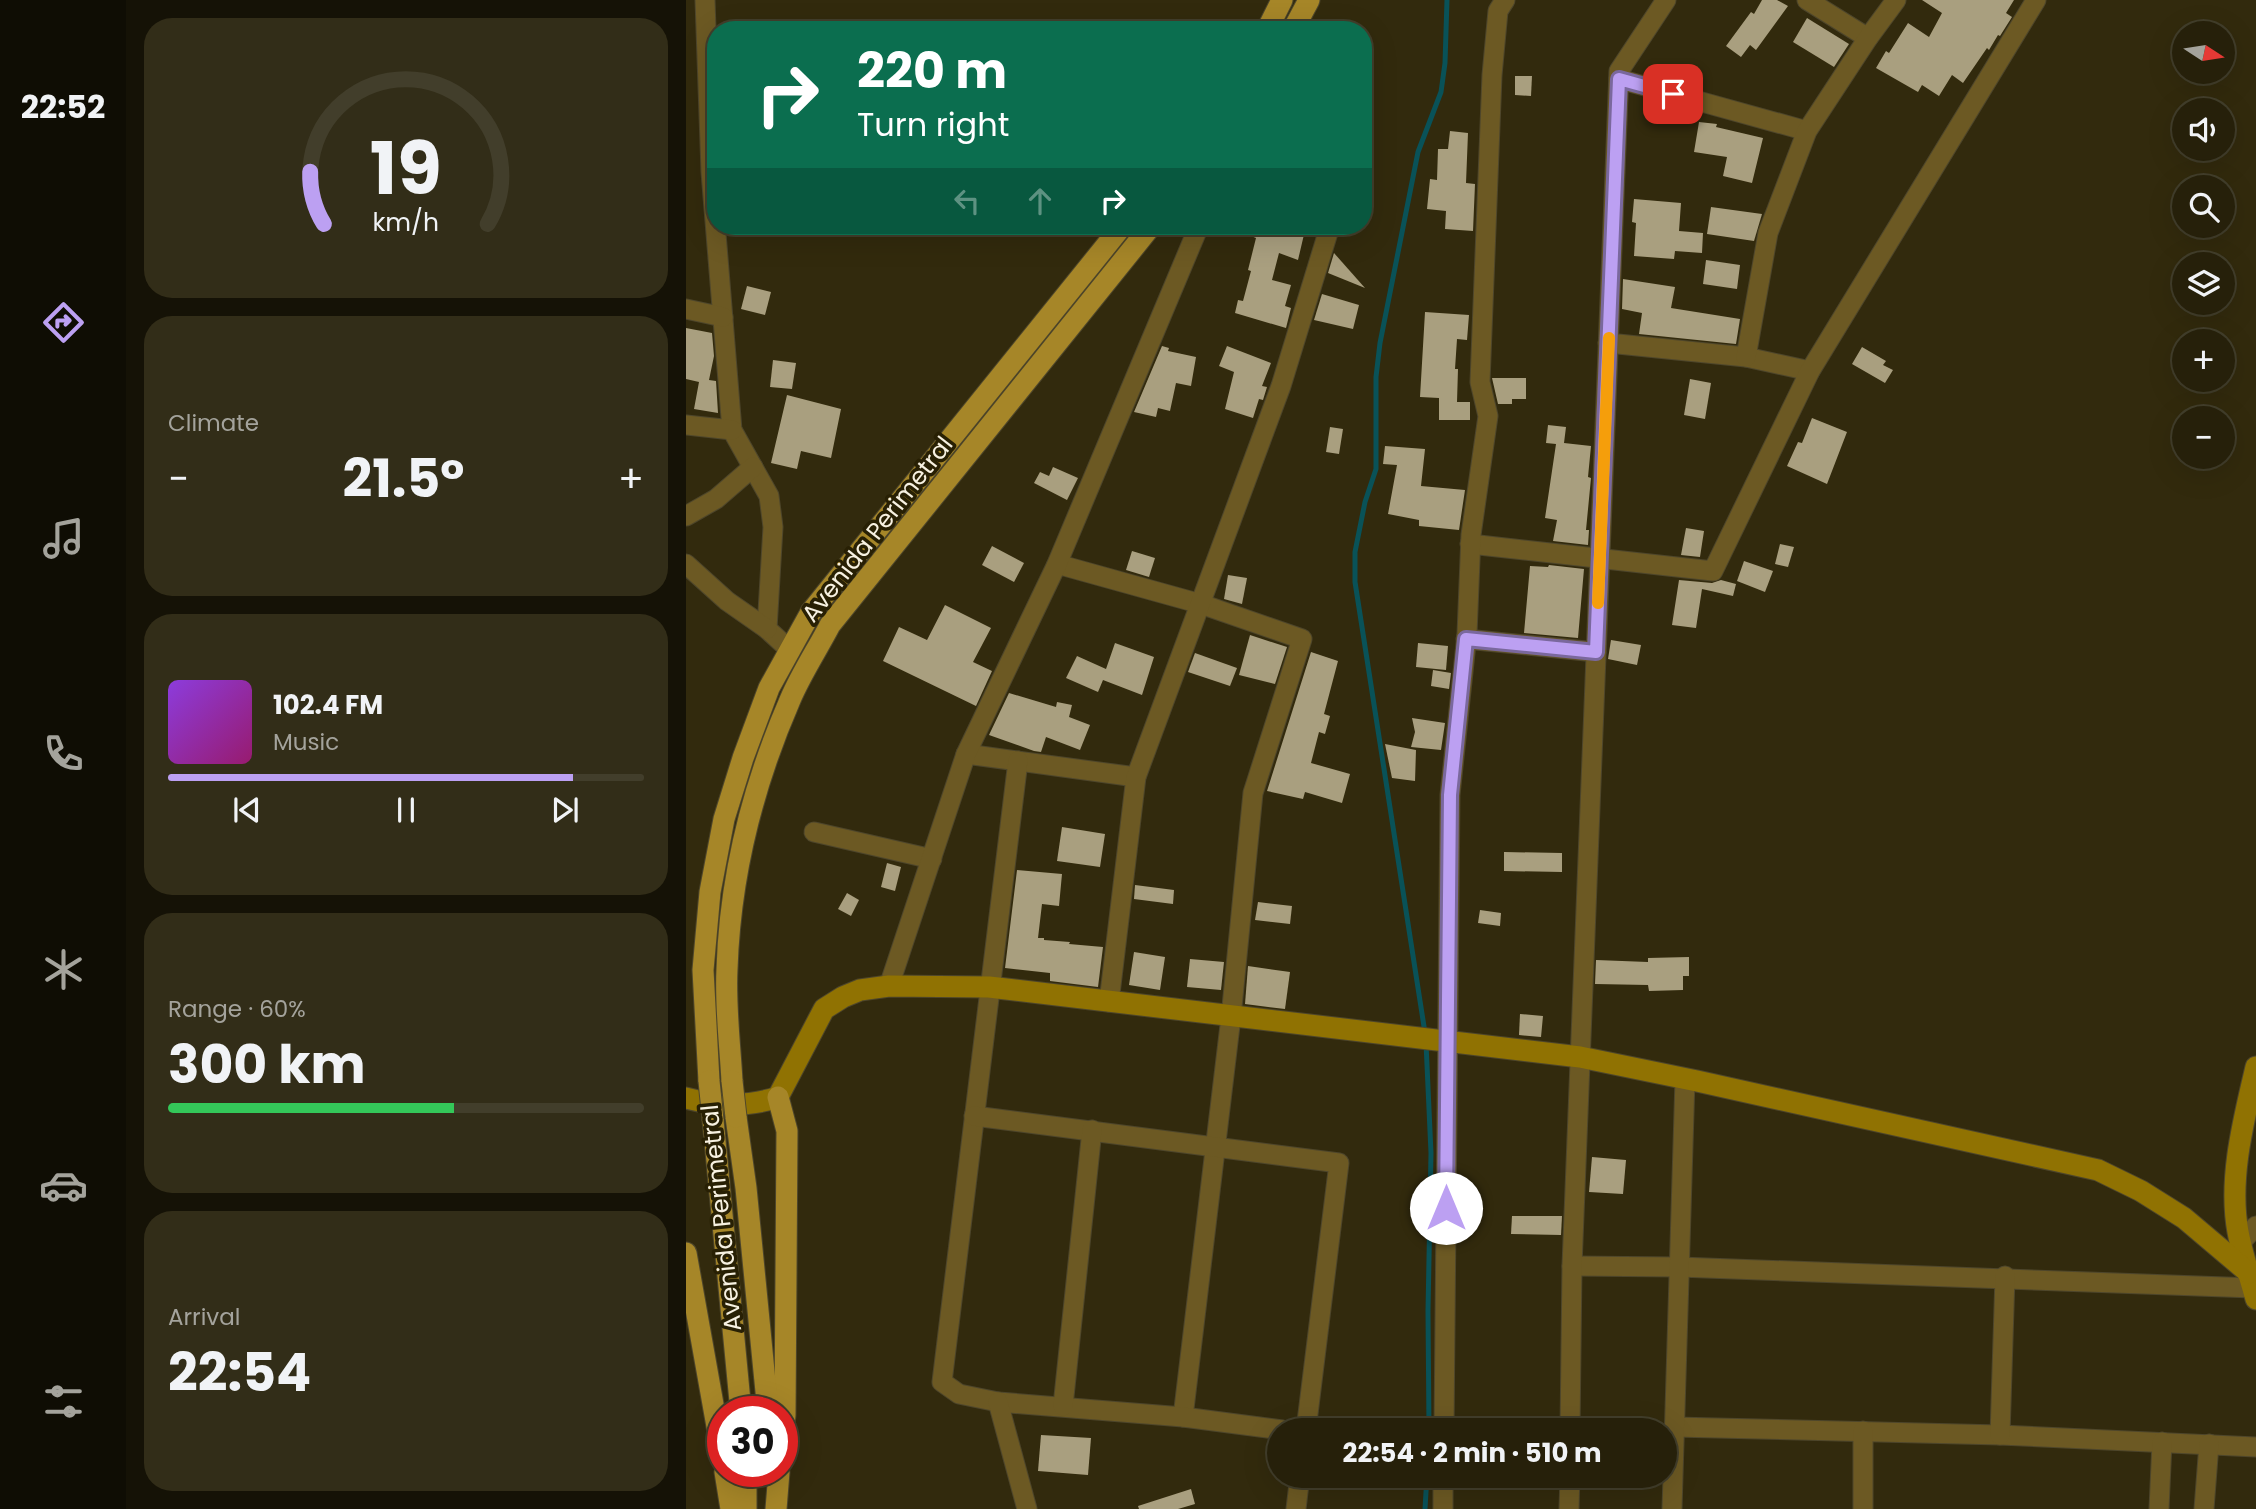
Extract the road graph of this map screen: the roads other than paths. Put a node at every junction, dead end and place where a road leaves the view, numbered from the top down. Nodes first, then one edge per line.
1 (705, 0) edge
2 (1282, 0) edge
3 (1308, 0) edge
4 (1505, 0) edge
5 (1666, 0) edge
6 (1807, 0) edge
7 (1896, 0) edge
8 (2036, 0) edge
9 (1272, 21) edge
10 (1298, 21) edge
11 (1868, 38) junction
12 (707, 57) edge
13 (1619, 79) junction
14 (1807, 131) junction
15 (716, 235) edge
16 (1115, 235) edge
17 (1145, 235) edge
18 (1195, 235) edge
19 (1326, 235) edge
20 (686, 309) edge
21 (723, 317) junction
22 (1608, 343) junction
23 (1746, 357) junction
24 (1810, 371) junction
25 (686, 425) edge
26 (732, 430) junction
27 (753, 467) junction
28 (686, 516) edge
29 (1470, 544) junction
30 (1600, 558) junction
31 (686, 564) edge
32 (1057, 564) junction
33 (1201, 604) junction
34 (767, 629) junction
35 (1466, 639) junction
36 (790, 650) junction
37 (1596, 652) junction
38 (966, 754) junction
39 (1018, 761) junction
40 (1136, 777) junction
41 (814, 832) dead end
42 (932, 859) junction
43 (889, 986) junction
44 (989, 988) junction
45 (1109, 1002) junction
46 (1231, 1017) junction
47 (1431, 1041) junction
48 (1580, 1057) junction
49 (2256, 1067) edge
50 (1685, 1079) junction
51 (778, 1097) junction
52 (686, 1098) edge
53 (974, 1116) junction
54 (1092, 1130) junction
55 (1215, 1146) junction
56 (2256, 1226) edge
57 (2241, 1242) junction
58 (686, 1253) edge
59 (1572, 1266) junction
60 (1679, 1266) junction
61 (2005, 1278) junction
62 (2253, 1287) edge
63 (712, 1396) edge
64 (739, 1396) edge
65 (766, 1396) edge
66 (785, 1396) edge
67 (998, 1402) junction
68 (1063, 1406) junction
69 (1183, 1417) junction
70 (1307, 1418) edge
71 (1444, 1418) edge
72 (1570, 1418) edge
73 (1674, 1418) edge
74 (1677, 1427) edge
75 (1267, 1428) edge
76 (1863, 1431) junction
77 (2000, 1434) junction
78 (2162, 1442) junction
79 (2208, 1444) junction
80 (2256, 1447) edge
81 (727, 1487) edge
82 (746, 1487) edge
83 (773, 1487) edge
84 (777, 1487) edge
85 (1298, 1488) edge
86 (1443, 1488) edge
87 (1570, 1488) edge
88 (1673, 1488) edge
89 (731, 1509) edge
90 (746, 1509) edge
91 (774, 1509) edge
92 (1027, 1509) edge
93 (1296, 1509) edge
94 (1443, 1509) edge
95 (1569, 1509) edge
96 (1672, 1509) edge
97 (1863, 1509) edge
98 (2159, 1509) edge
99 (2204, 1509) edge

1 - 12 street
2 - 9 main road
3 - 10 main road
4 - 29 street
5 - 13 street
6 - 11 street
7 - 11 street
8 - 24 street
11 - 14 street
13 - 14 street
13 - 22 street
14 - 23 street
15 - 21 street
16 - 36 main road, Avenida Perimetral
17 - 65 main road, Avenida Perimetral, bridge
18 - 32 street
19 - 33 street
20 - 21 street
21 - 26 street
22 - 23 street
22 - 30 street
23 - 24 street
24 - 30 street
25 - 26 street
26 - 27 street
27 - 28 street
27 - 34 street
29 - 30 street
29 - 35 street
30 - 37 street
31 - 34 street
32 - 33 street
32 - 38 street
33 - 40 street
33 - 46 street
34 - 36 street
35 - 37 street
35 - 47 street
36 - 64 main road, Avenida Perimetral, bridge
37 - 48 street
38 - 39 street
38 - 42 street
39 - 40 street
39 - 44 street
40 - 45 street
41 - 42 street
42 - 43 street
43 - 44 street
43 - 51 street
44 - 45 street
44 - 53 street
45 - 46 street
46 - 47 street
46 - 55 street
47 - 48 street
47 - 71 street
48 - 50 street
48 - 59 street
49 - 57 street
50 - 60 street
50 - 62 street
51 - 52 street
51 - 66 main road
53 - 54 street
53 - 67 street
54 - 55 street
54 - 68 street
55 - 69 street
55 - 70 street
56 - 57 street
57 - 62 street
58 - 63 main road
59 - 60 street
59 - 72 street
60 - 61 street
60 - 73 street
61 - 62 street
61 - 77 street
67 - 68 street
67 - 92 street
68 - 69 street
69 - 75 street
74 - 76 street
76 - 77 street
76 - 97 street
77 - 78 street
78 - 79 street
78 - 98 street
79 - 80 street
79 - 99 street
81 - 89 main road
82 - 90 main road
83 - 91 main road
84 - 91 main road
85 - 93 street
86 - 94 street
87 - 95 street
88 - 96 street

